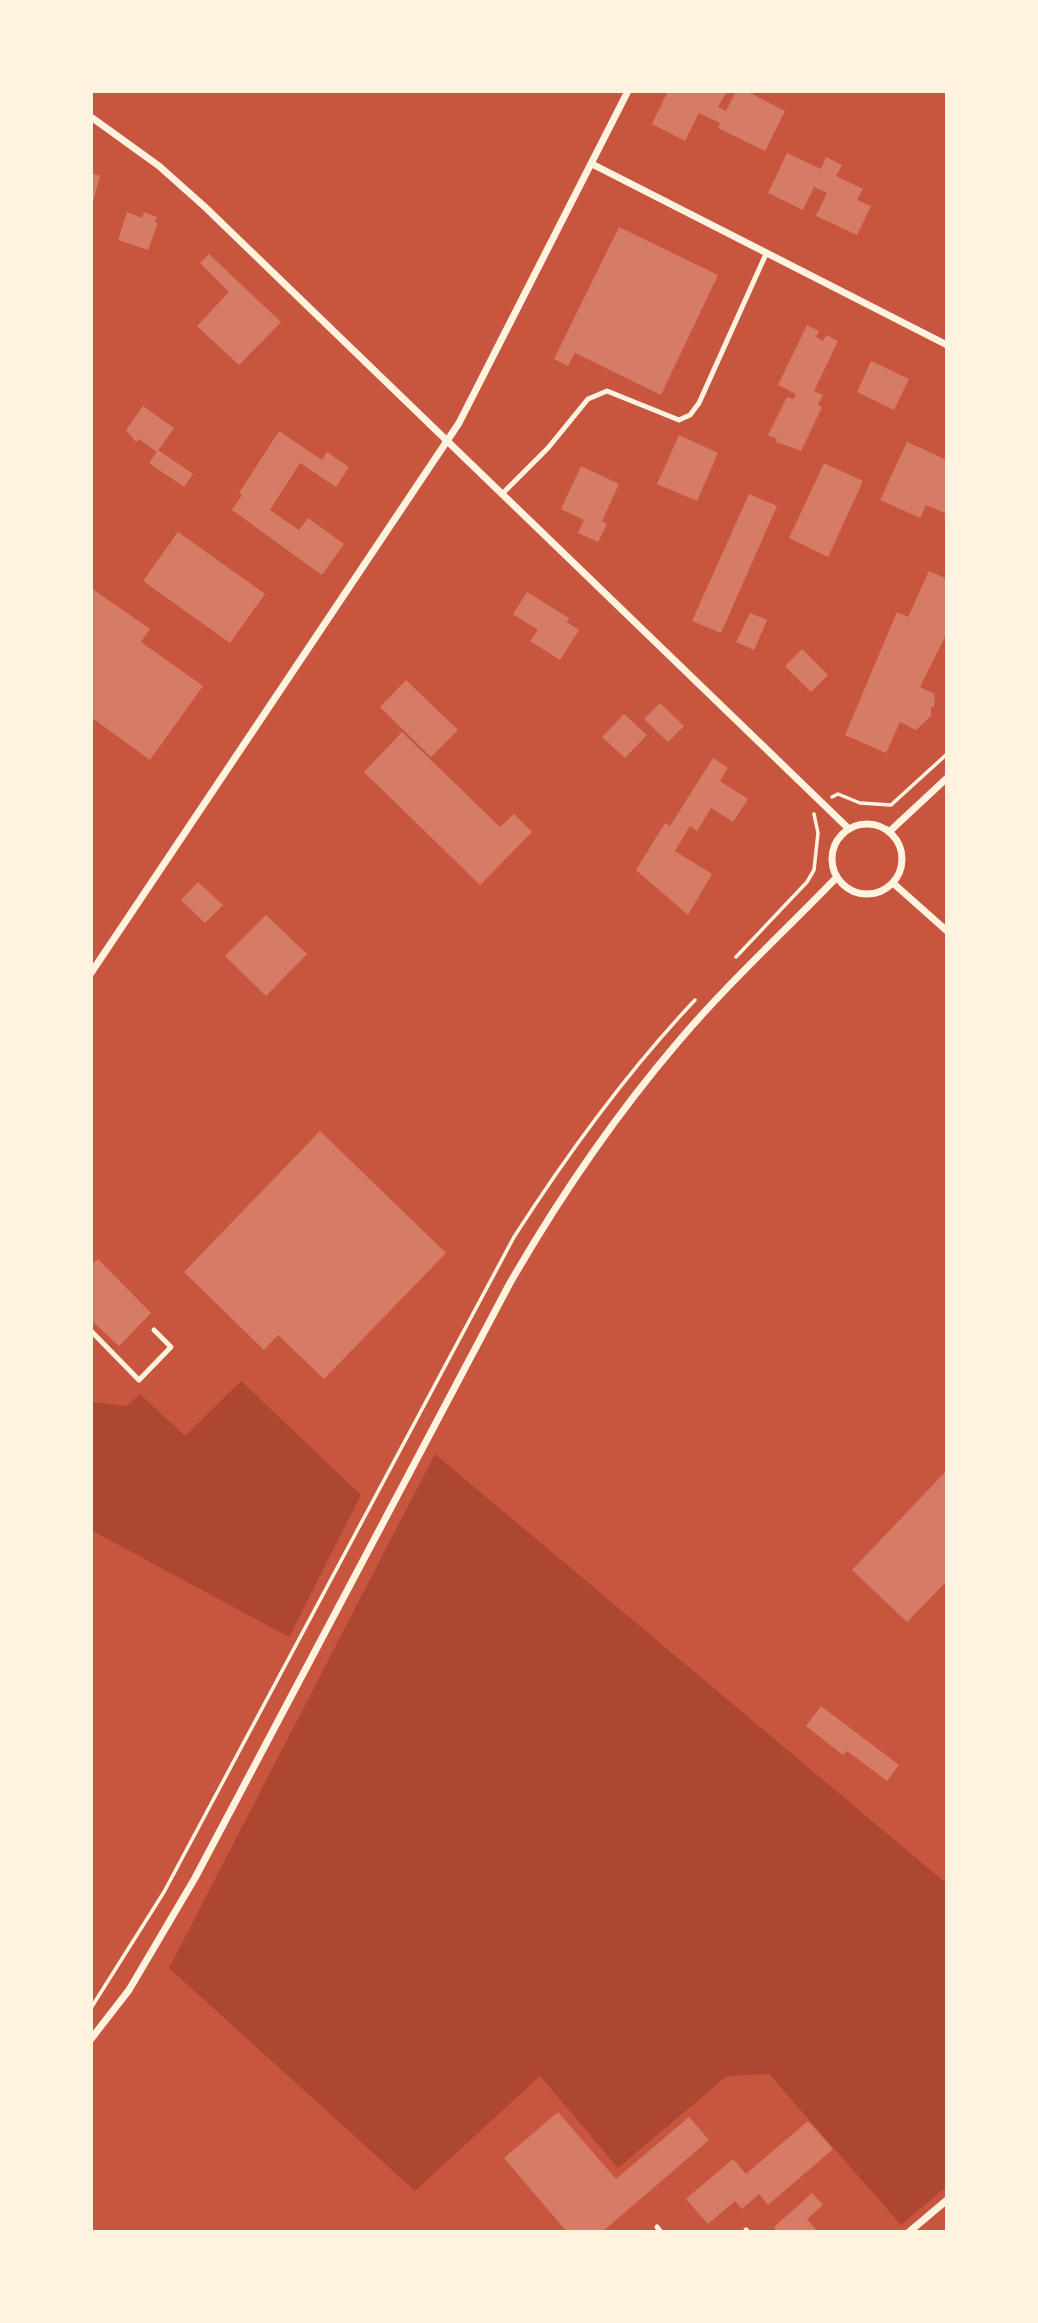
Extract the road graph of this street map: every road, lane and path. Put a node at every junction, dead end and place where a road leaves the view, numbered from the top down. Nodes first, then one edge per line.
1 (628, 91) edge
2 (91, 117) edge
3 (592, 164) junction
4 (765, 254) junction
5 (947, 345) edge
6 (448, 440) junction
7 (503, 494) junction
8 (947, 754) edge
9 (947, 778) edge
10 (823, 801) junction
11 (849, 830) junction
12 (889, 832) junction
13 (837, 877) junction
14 (893, 883) junction
15 (947, 932) edge
16 (91, 972) edge
17 (153, 1330) dead end
18 (91, 1331) edge
19 (91, 2039) edge
20 (947, 2200) edge
21 (909, 2232) edge

1 - 3 street
2 - 6 street
3 - 4 street
3 - 6 street
4 - 5 street
4 - 7 lane
6 - 7 street
6 - 16 street
7 - 10 street
8 - 10 path
9 - 12 street
10 - 11 street
11 - 12 street
11 - 13 street
12 - 14 street
13 - 14 street
13 - 19 street
14 - 15 street
17 - 18 lane
20 - 21 street

